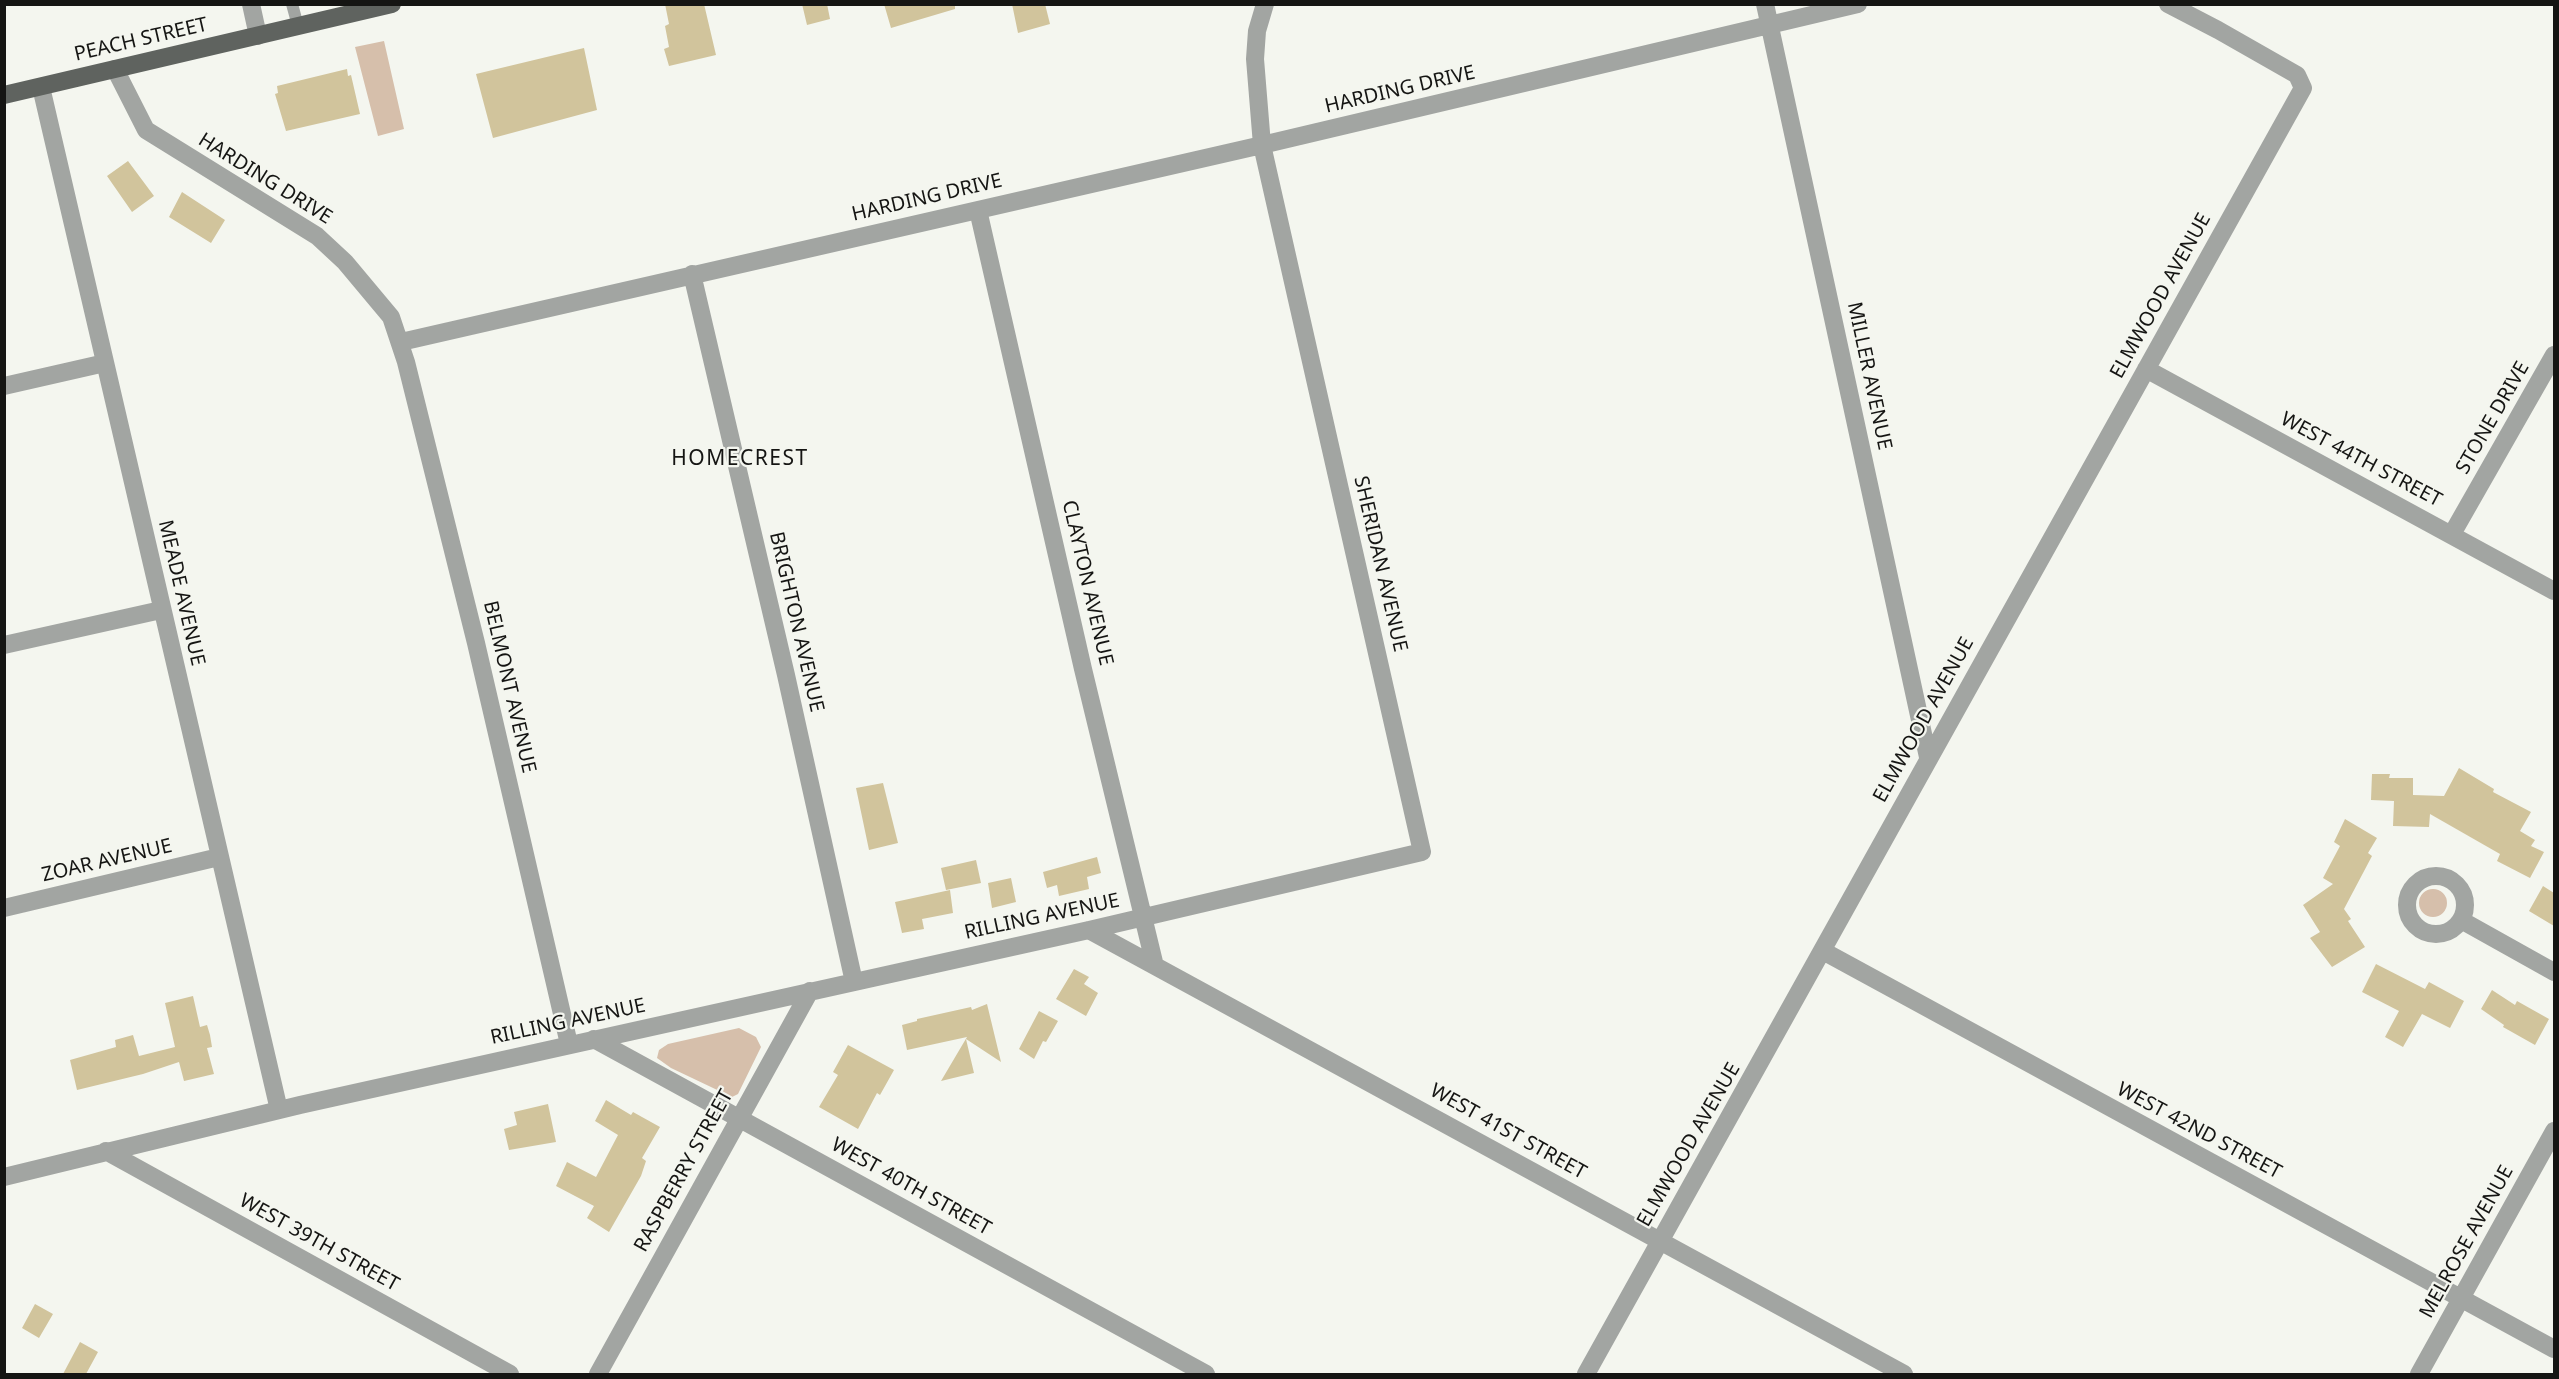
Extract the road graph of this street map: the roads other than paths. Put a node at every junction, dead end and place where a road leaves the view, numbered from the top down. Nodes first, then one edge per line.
1 (251, 4) edge
2 (292, 4) edge
3 (392, 4) edge
4 (1265, 4) edge
5 (1765, 4) edge
6 (1857, 4) edge
7 (2168, 4) edge
8 (298, 26) junction
9 (1769, 26) junction
10 (258, 36) junction
11 (115, 69) junction
12 (41, 87) junction
13 (4, 95) edge
14 (1262, 145) junction
15 (978, 210) junction
16 (692, 274) junction
17 (401, 342) junction
18 (2554, 355) edge
19 (105, 363) junction
20 (2146, 369) junction
21 (4, 386) edge
22 (2452, 534) junction
23 (2554, 591) edge
24 (162, 610) junction
25 (4, 645) edge
26 (1928, 757) junction
27 (219, 857) junction
28 (4, 908) edge
29 (1143, 918) junction
30 (2461, 920) dead end
31 (1089, 930) junction
32 (1823, 951) junction
33 (1155, 966) junction
34 (2554, 972) edge
35 (854, 982) junction
36 (810, 991) junction
37 (594, 1039) junction
38 (569, 1044) junction
39 (279, 1110) junction
40 (739, 1118) junction
41 (2554, 1131) edge
42 (106, 1151) junction
43 (4, 1177) edge
44 (1660, 1240) junction
45 (2462, 1299) junction
46 (2554, 1350) edge
47 (510, 1374) edge
48 (598, 1374) edge
49 (1206, 1374) edge
50 (1586, 1374) edge
51 (1904, 1374) edge
52 (2419, 1374) edge

1 - 10 street
2 - 8 lane
3 - 8 main road, PEACH STREET
4 - 14 street, SHERIDAN AVENUE
5 - 9 street, MILLER AVENUE
6 - 9 street, HARDING DRIVE
7 - 20 street, ELMWOOD AVENUE
8 - 10 main road, PEACH STREET
9 - 14 street, HARDING DRIVE
9 - 26 street, MILLER AVENUE
10 - 11 main road, PEACH STREET
11 - 12 main road, PEACH STREET
11 - 17 street, HARDING DRIVE
12 - 13 main road, PEACH STREET
12 - 19 street, MEADE AVENUE
14 - 15 street, HARDING DRIVE
14 - 29 street, SHERIDAN AVENUE
15 - 16 street, HARDING DRIVE
15 - 29 street, CLAYTON AVENUE
16 - 17 street, HARDING DRIVE
16 - 35 street, BRIGHTON AVENUE
17 - 38 street, BELMONT AVENUE
18 - 22 street, STONE DRIVE
19 - 21 street
19 - 24 street, MEADE AVENUE
20 - 22 street, WEST 44TH STREET
20 - 26 street, ELMWOOD AVENUE
22 - 23 street, WEST 44TH STREET
24 - 25 street
24 - 27 street, MEADE AVENUE
26 - 32 street, ELMWOOD AVENUE
27 - 28 street, ZOAR AVENUE
27 - 39 street, MEADE AVENUE
29 - 31 street, RILLING AVENUE
29 - 33 street, CLAYTON AVENUE
30 - 34 street
31 - 33 street, WEST 41ST STREET
31 - 35 street, RILLING AVENUE
32 - 44 street, ELMWOOD AVENUE
32 - 45 street, WEST 42ND STREET
33 - 44 street, WEST 41ST STREET
35 - 36 street, RILLING AVENUE
36 - 37 street, RILLING AVENUE
36 - 40 street, RASPBERRY STREET
37 - 38 street, RILLING AVENUE
37 - 40 street, WEST 40TH STREET
38 - 39 street, RILLING AVENUE
39 - 42 street, RILLING AVENUE
40 - 48 street, RASPBERRY STREET
40 - 49 street, WEST 40TH STREET
41 - 45 street, MELROSE AVENUE
42 - 43 street, RILLING AVENUE
42 - 47 street, WEST 39TH STREET
44 - 50 street, ELMWOOD AVENUE
44 - 51 street, WEST 41ST STREET
45 - 46 street, WEST 42ND STREET
45 - 52 street, MELROSE AVENUE

